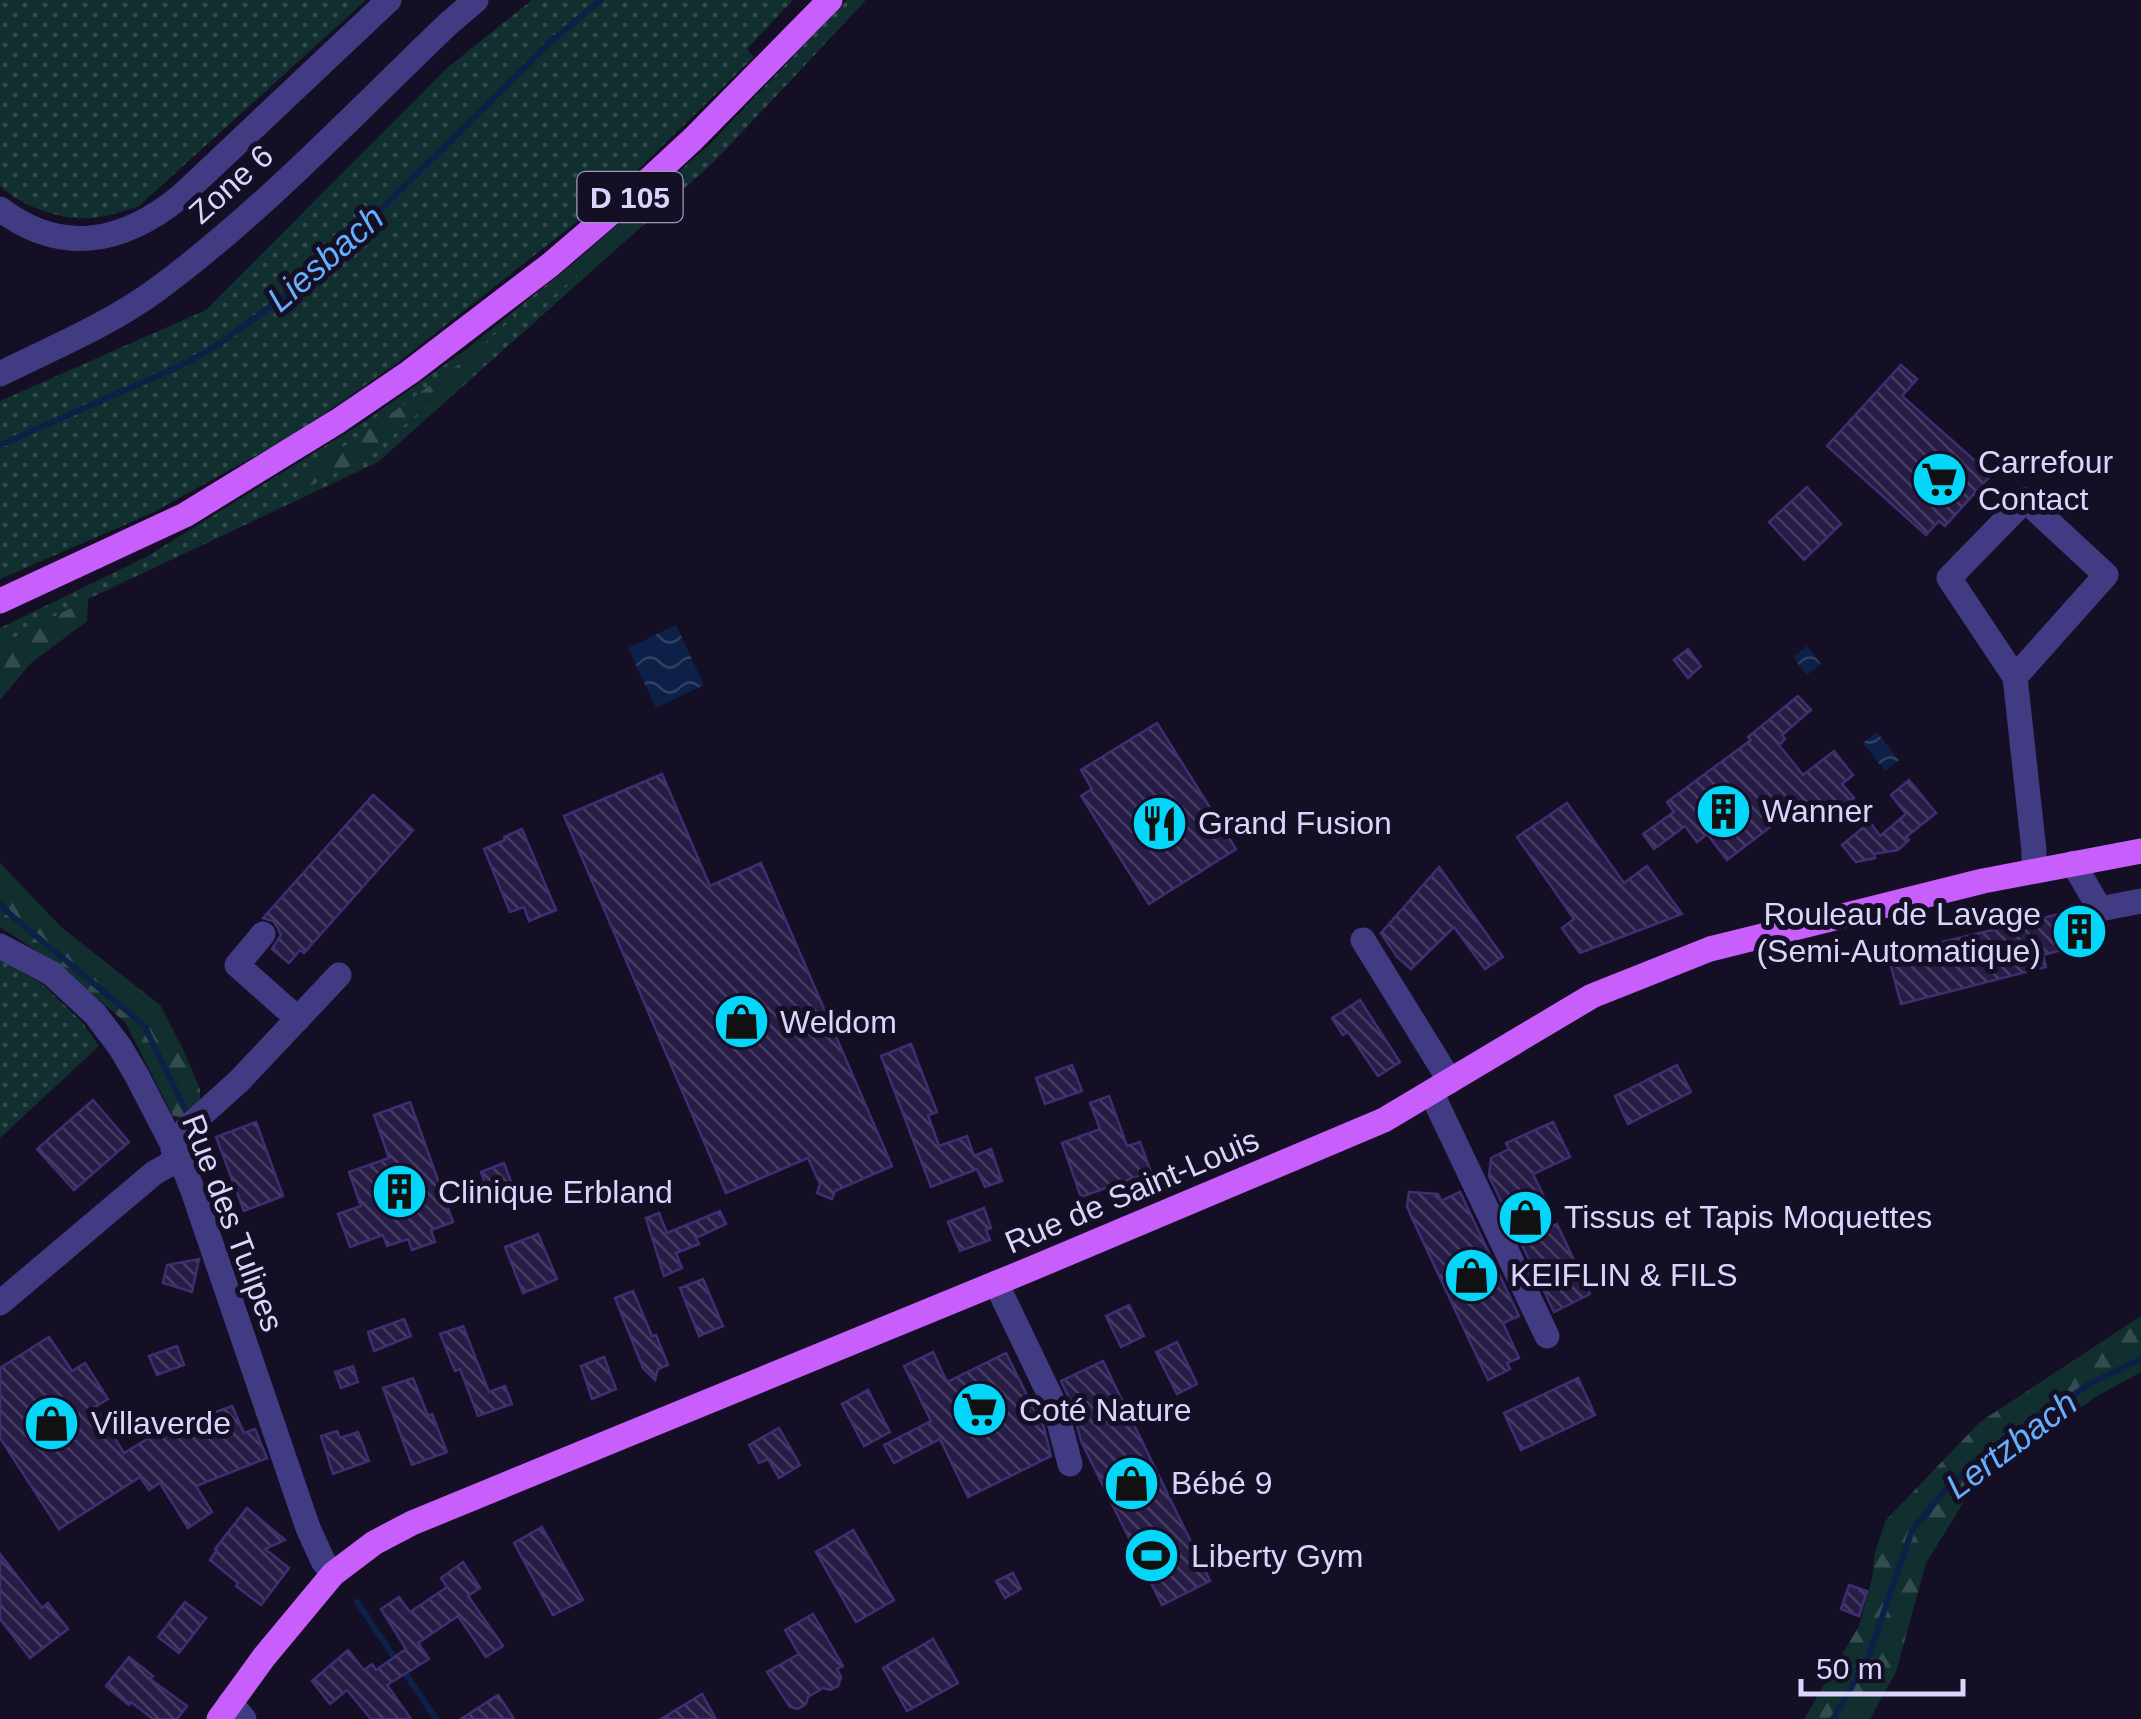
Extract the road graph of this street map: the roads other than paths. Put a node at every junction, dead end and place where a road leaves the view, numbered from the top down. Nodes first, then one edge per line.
1 (388, 0) edge
2 (476, 0) edge
3 (830, 0) edge
4 (0, 209) edge
5 (0, 374) edge
6 (0, 601) edge
7 (2015, 677) junction
8 (2141, 851) edge
9 (2074, 864) junction
10 (2034, 870) junction
11 (2141, 901) edge
12 (263, 934) dead end
13 (1363, 940) dead end
14 (0, 946) edge
15 (339, 975) dead end
16 (298, 1019) junction
17 (1440, 1086) junction
18 (177, 1156) junction
19 (996, 1283) junction
20 (0, 1304) edge
21 (1547, 1336) dead end
22 (1070, 1464) dead end
23 (333, 1574) junction
24 (231, 1714) edge

1 - 4 street
2 - 5 street, Zone 6
3 - 6 main road, D 105
7 - 7 street
7 - 10 street
8 - 9 main road, Rue de Saint-Louis
9 - 10 main road, Rue de Saint-Louis
9 - 11 street
10 - 17 main road, Rue de Saint-Louis
12 - 16 street
13 - 17 street
14 - 18 street, Rue des Tulipes
15 - 16 street
16 - 18 street
17 - 19 main road, Rue de Saint-Louis
17 - 21 street
18 - 20 street
18 - 23 street, Rue des Tulipes
19 - 22 street
19 - 23 main road, Rue de Saint-Louis
23 - 24 main road, Rue de Saint-Louis

